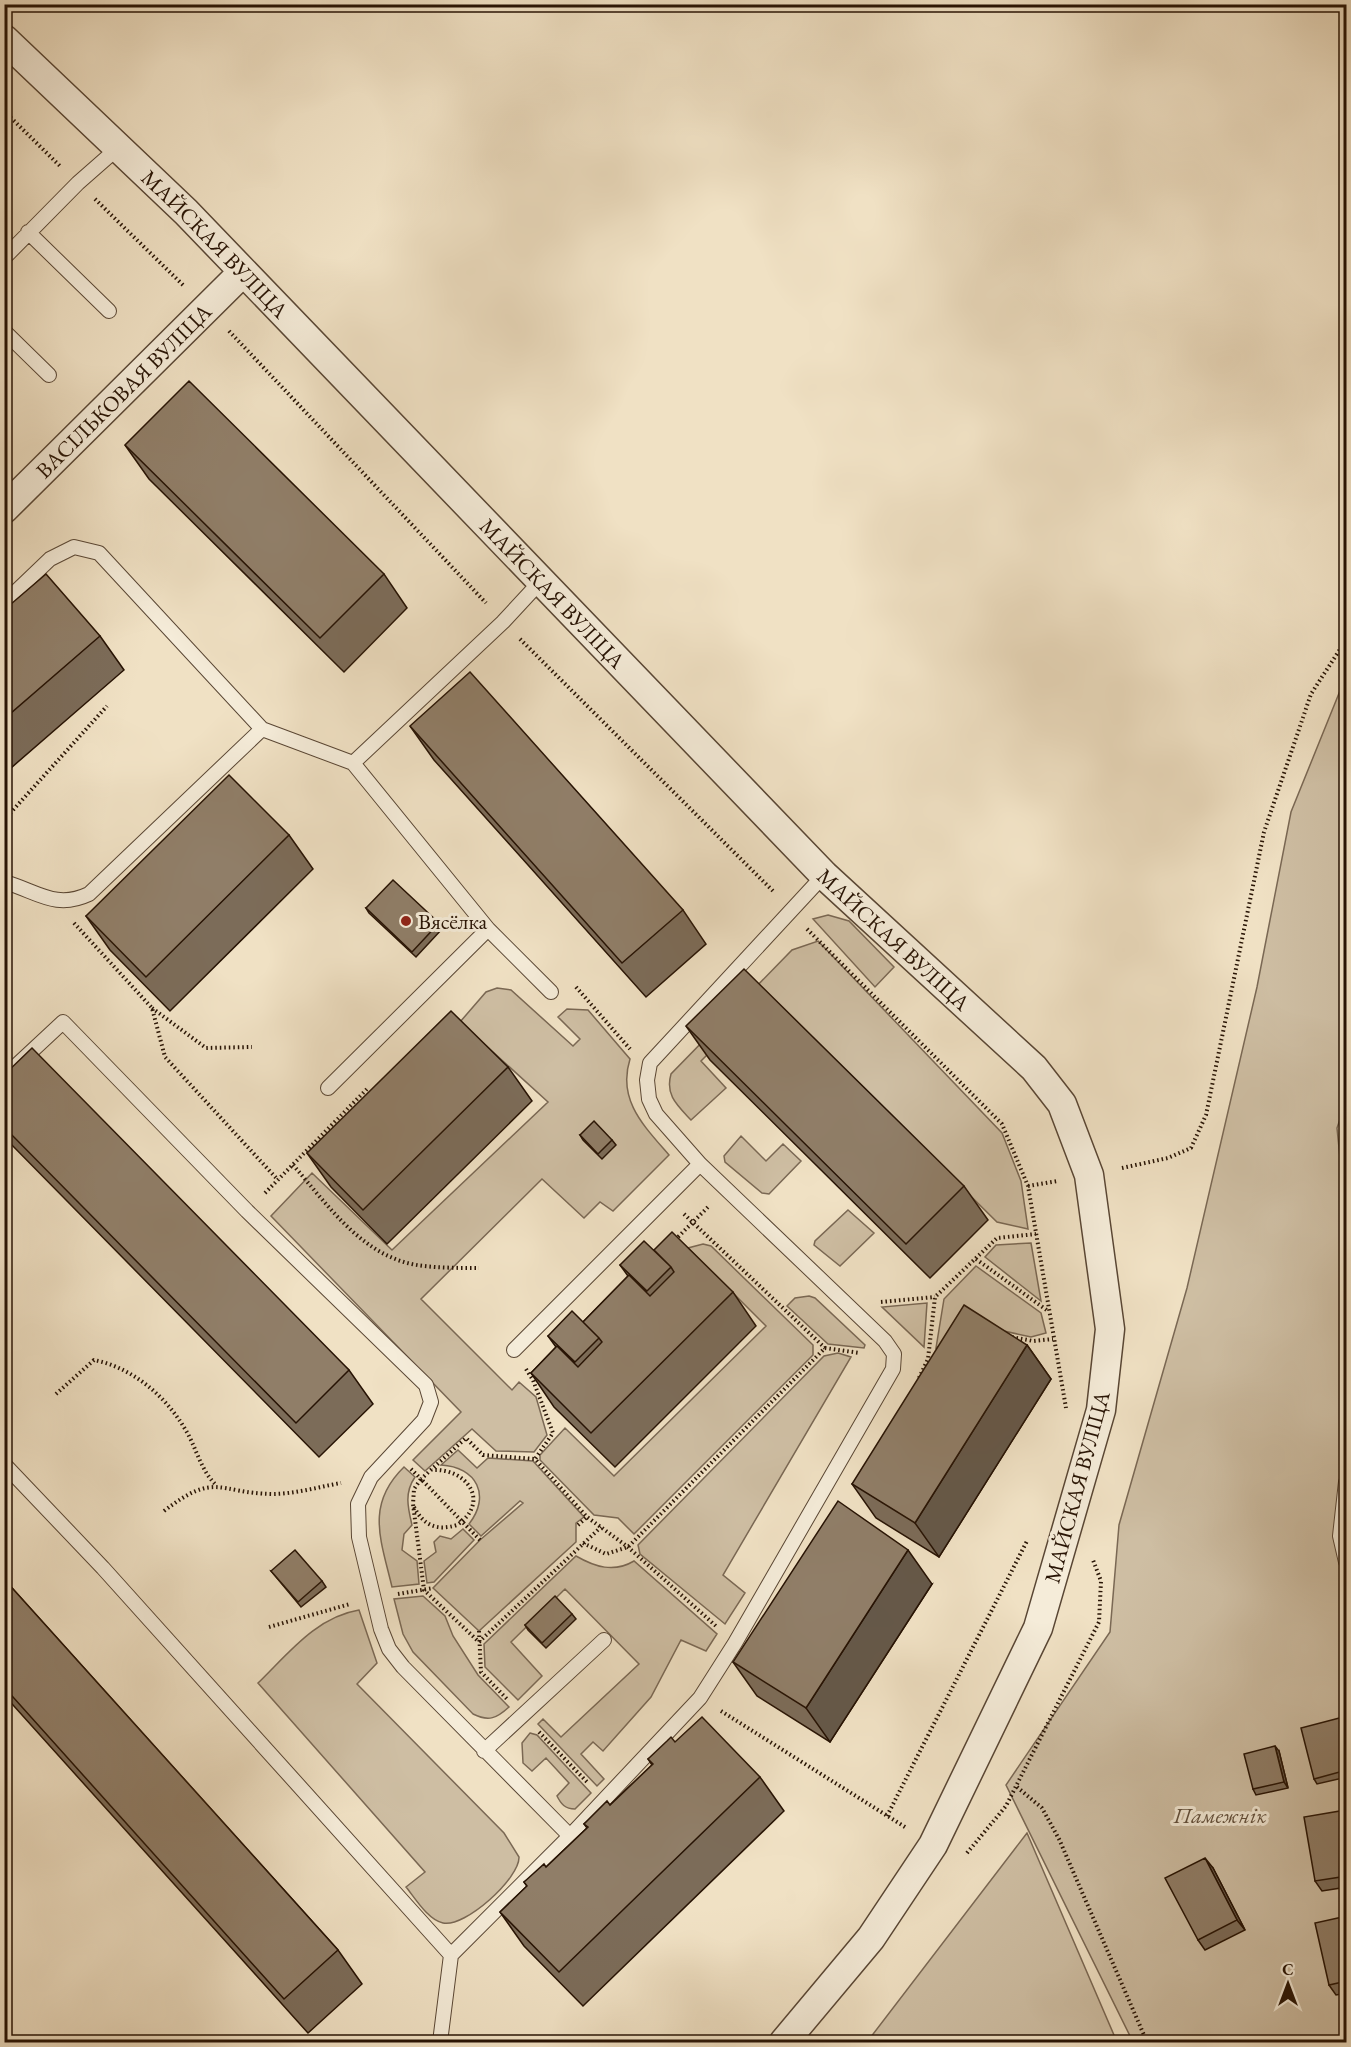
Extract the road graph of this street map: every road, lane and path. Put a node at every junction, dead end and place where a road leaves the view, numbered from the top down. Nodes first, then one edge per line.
1 (4, 39) edge
2 (4, 111) edge
3 (118, 147) junction
4 (78, 183) junction
5 (28, 232) junction
6 (4, 258) edge
7 (242, 273) junction
8 (208, 309) junction
9 (109, 312) dead end
10 (4, 331) edge
11 (49, 375) dead end
12 (4, 509) edge
13 (541, 581) junction
14 (4, 603) edge
15 (503, 622) junction
16 (1347, 640) edge
17 (107, 706) dead end
18 (262, 729) junction
19 (353, 763) junction
20 (4, 820) edge
21 (824, 875) junction
22 (4, 882) edge
23 (53, 900) junction
24 (792, 910) junction
25 (488, 929) junction
26 (798, 936) dead end
27 (551, 992) dead end
28 (152, 1008) junction
29 (252, 1047) dead end
30 (4, 1077) edge
31 (328, 1088) dead end
32 (700, 1164) junction
33 (293, 1165) dead end
34 (1089, 1175) junction
35 (278, 1180) dead end
36 (1028, 1186) junction
37 (726, 1188) junction
38 (666, 1198) junction
39 (692, 1222) junction
40 (1036, 1234) junction
41 (667, 1247) edge
42 (975, 1259) junction
43 (479, 1268) dead end
44 (935, 1297) junction
45 (879, 1303) dead end
46 (1048, 1311) junction
47 (1003, 1336) edge
48 (1053, 1339) junction
49 (825, 1348) junction
50 (514, 1350) joint
51 (919, 1351) dead end
52 (937, 1354) edge
53 (928, 1359) junction
54 (893, 1369) junction
55 (542, 1372) edge
56 (919, 1377) edge
57 (533, 1380) junction
58 (56, 1394) dead end
59 (1066, 1409) dead end
60 (393, 1453) junction
61 (535, 1459) junction
62 (4, 1464) edge
63 (431, 1470) junction
64 (371, 1477) junction
65 (422, 1479) junction
66 (1347, 1482) edge
67 (216, 1485) junction
68 (413, 1504) junction
69 (164, 1511) dead end
70 (587, 1516) junction
71 (463, 1521) junction
72 (578, 1525) dead end
73 (601, 1527) junction
74 (1031, 1532) dead end
75 (480, 1540) dead end
76 (583, 1543) junction
77 (1064, 1543) junction
78 (628, 1547) junction
79 (1347, 1562) edge
80 (604, 1640) dead end
81 (735, 1642) junction
82 (700, 1698) junction
83 (484, 1751) junction
84 (1017, 1787) junction
85 (887, 1816) junction
86 (570, 1836) junction
87 (933, 1845) junction
88 (451, 1955) junction
89 (440, 2043) edge
90 (784, 2043) edge
91 (1147, 2043) edge

1 - 3 street, МАЙСКАЯ ВУЛІЦА
2 - 4 path
3 - 4 lane
3 - 7 street, МАЙСКАЯ ВУЛІЦА
4 - 5 lane
4 - 8 path
5 - 6 lane
5 - 9 lane
7 - 8 street, ВАСІЛЬКОВАЯ ВУЛІЦА
7 - 13 street, МАЙСКАЯ ВУЛІЦА
8 - 12 street, ВАСІЛЬКОВАЯ ВУЛІЦА
8 - 15 path
10 - 11 lane
13 - 15 lane
13 - 21 street, МАЙСКАЯ ВУЛІЦА
14 - 18 lane
15 - 19 lane
15 - 24 path
16 - 34 path
17 - 20 path
18 - 19 lane
18 - 23 lane
19 - 25 lane
21 - 24 lane
21 - 34 street, МАЙСКАЯ ВУЛІЦА
22 - 23 lane
23 - 28 path
24 - 32 lane
25 - 27 lane
25 - 31 lane
26 - 36 path
28 - 29 path
28 - 35 path
30 - 60 lane
32 - 37 lane
32 - 38 lane
33 - 43 path
34 - 36 path
34 - 77 street, МАЙСКАЯ ВУЛІЦА
36 - 40 path
37 - 39 path
37 - 54 lane
38 - 39 path
38 - 50 lane
39 - 41 path
39 - 49 path
40 - 42 path
40 - 46 path
42 - 44 path
42 - 46 path
44 - 45 path
44 - 53 path
46 - 48 path
47 - 48 path
48 - 59 path
49 - 54 path
49 - 78 path
50 - 57 path
51 - 53 path
52 - 53 path
54 - 56 path
54 - 81 lane
55 - 57 path
57 - 61 path
58 - 67 path
60 - 64 lane
60 - 65 path
61 - 63 path
61 - 70 path
62 - 88 lane
63 - 65 path
63 - 71 path
64 - 67 path
64 - 83 lane
65 - 68 path
65 - 71 path
66 - 79 lane
67 - 69 path
68 - 71 path
68 - 76 path
70 - 72 path
70 - 73 path
71 - 75 path
73 - 76 path
73 - 78 path
74 - 85 path
76 - 78 path
77 - 84 path
77 - 87 street, МАЙСКАЯ ВУЛІЦА
78 - 81 path
80 - 83 lane
81 - 82 lane
82 - 85 path
82 - 86 lane
83 - 86 lane
84 - 87 path
84 - 91 path
85 - 87 path
86 - 88 lane
87 - 90 street, МАЙСКАЯ ВУЛІЦА
88 - 89 lane

